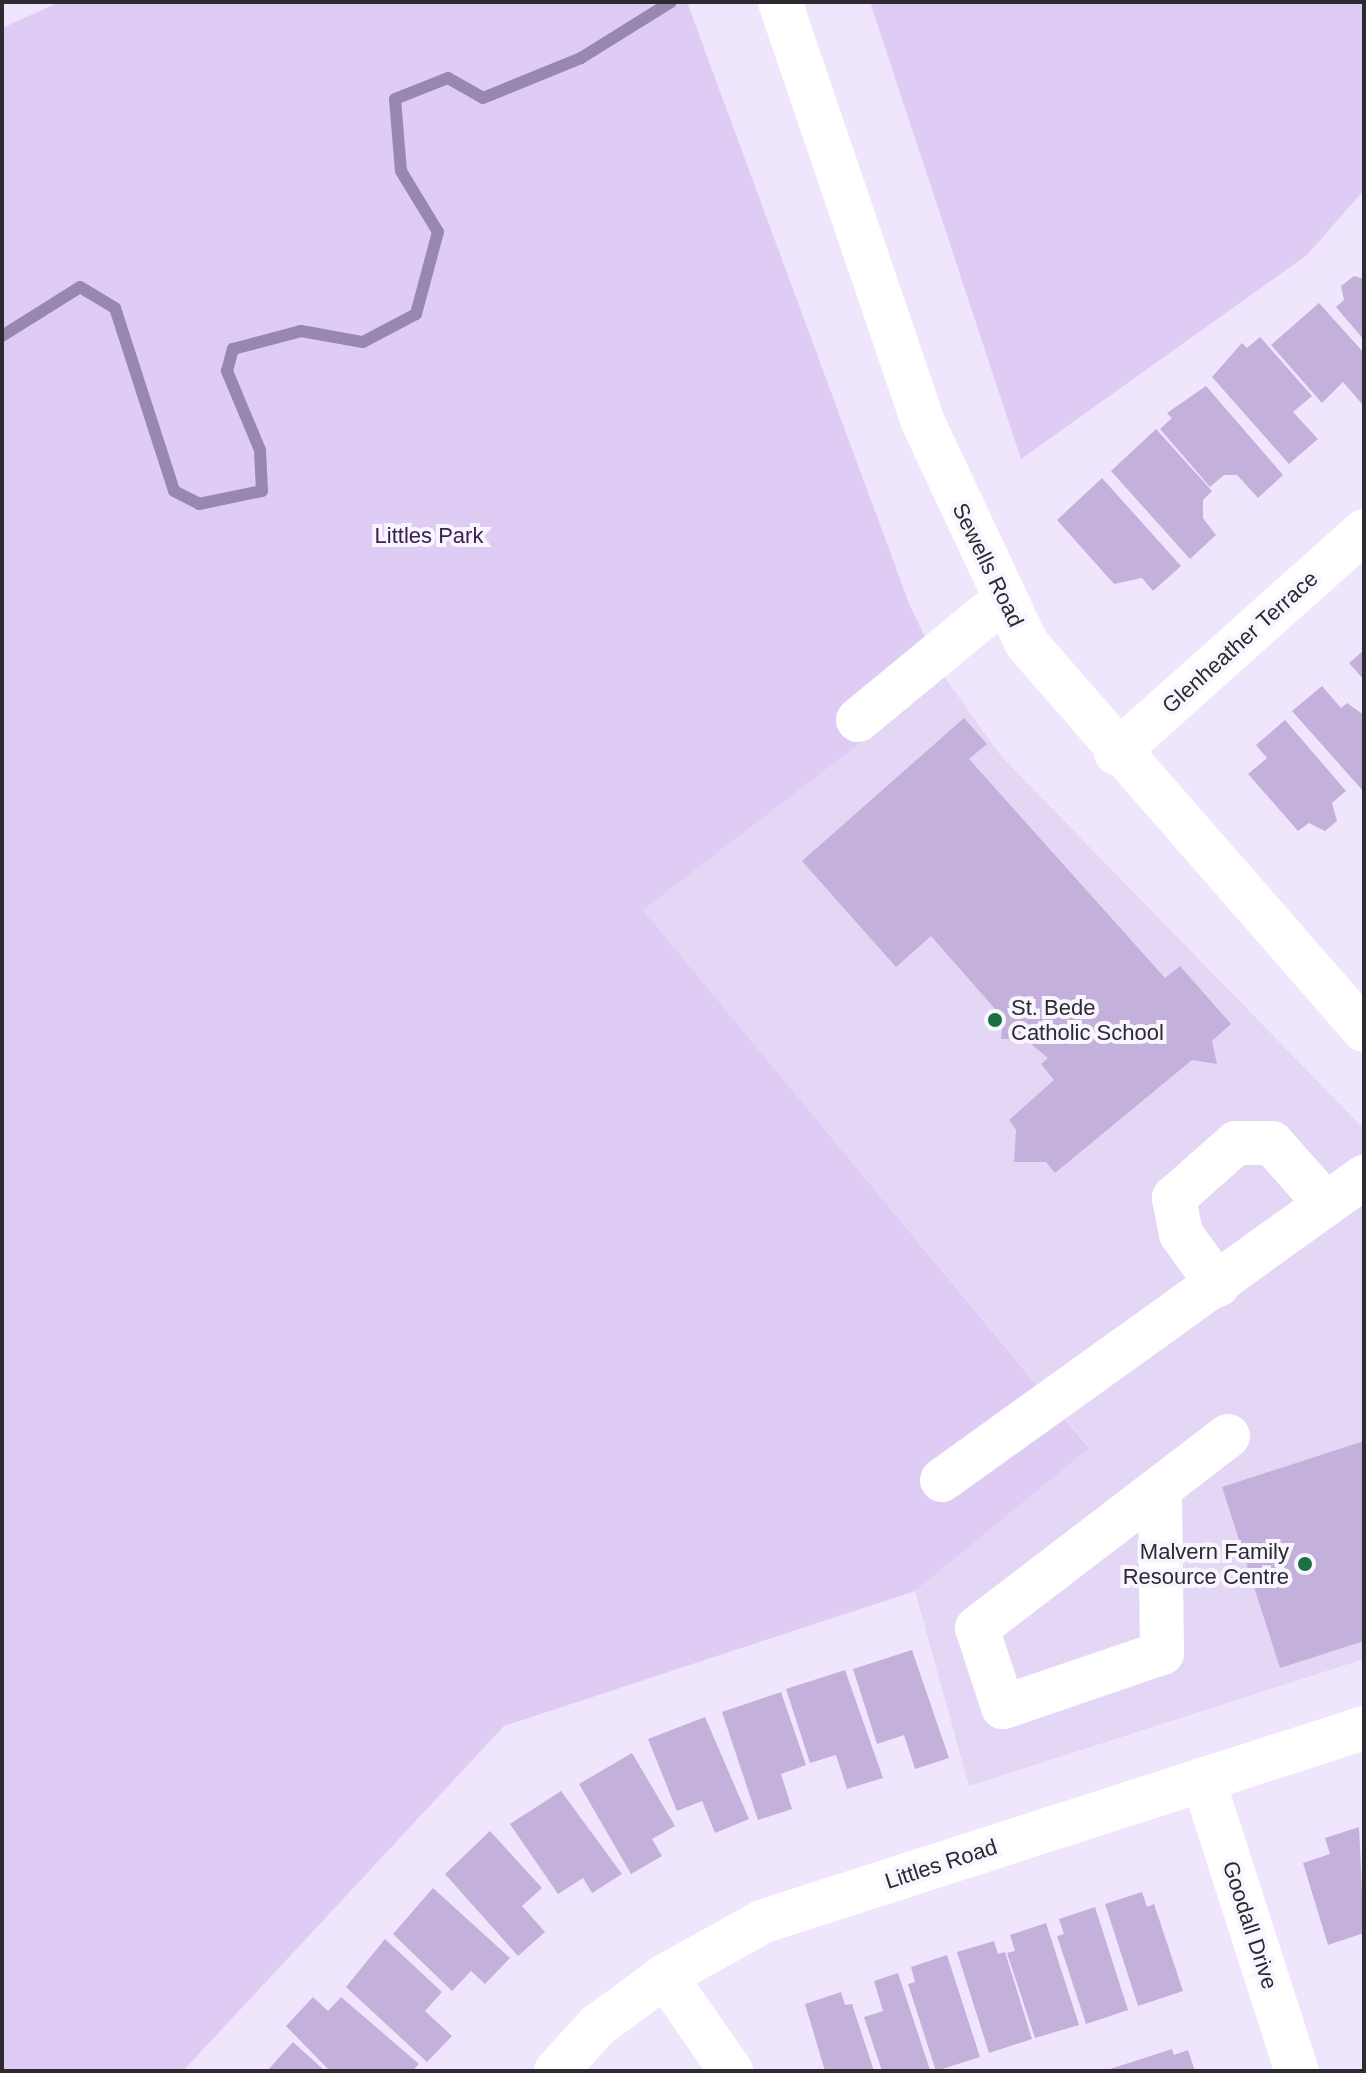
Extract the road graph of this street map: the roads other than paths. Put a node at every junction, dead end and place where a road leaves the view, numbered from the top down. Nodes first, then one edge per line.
1 (780, 2) edge
2 (1364, 531) edge
3 (1005, 599) junction
4 (858, 720) dead end
5 (1116, 753) junction
6 (1364, 1030) edge
7 (1364, 1177) edge
8 (1326, 1204) junction
9 (1218, 1285) junction
10 (1228, 1436) dead end
11 (942, 1480) dead end
12 (1160, 1490) junction
13 (1364, 1728) edge
14 (1203, 1779) junction
15 (665, 1976) junction
16 (556, 2071) edge
17 (731, 2071) edge
18 (1297, 2071) edge

1 - 3 street, Sewells Road
2 - 5 street, Glenheather Terrace
3 - 4 street
3 - 5 street, Sewells Road
5 - 6 street, Sewells Road
7 - 8 street
8 - 9 street
8 - 9 street
9 - 11 street
10 - 12 street
12 - 12 street
13 - 14 street, Littles Road
14 - 15 street, Littles Road
14 - 18 street, Goodall Drive
15 - 16 street, Littles Road
15 - 17 street

